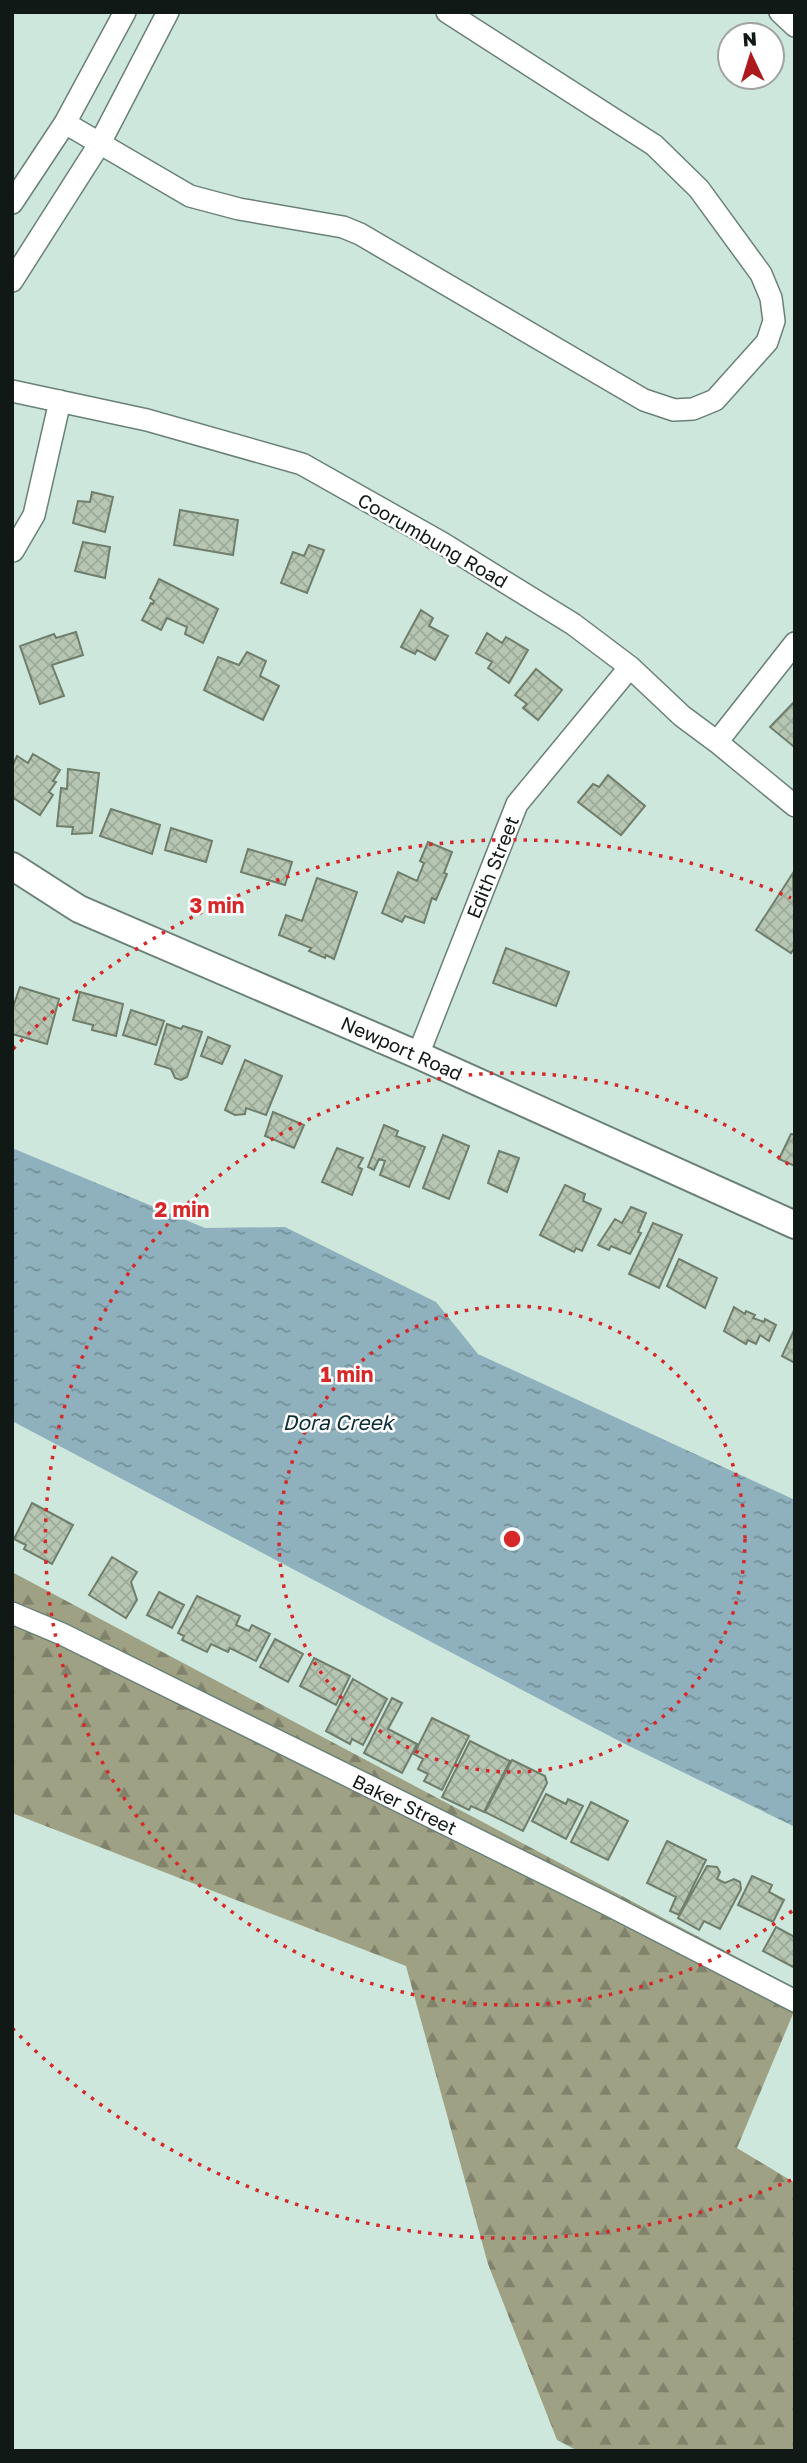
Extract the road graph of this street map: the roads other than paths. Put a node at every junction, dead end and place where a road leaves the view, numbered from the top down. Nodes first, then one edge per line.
1 (125, 12) edge
2 (168, 12) edge
3 (447, 12) edge
4 (780, 12) edge
5 (795, 26) edge
6 (65, 122) junction
7 (100, 143) junction
8 (12, 203) edge
9 (12, 281) edge
10 (12, 391) edge
11 (60, 401) junction
12 (13, 551) edge
13 (795, 643) edge
14 (630, 667) junction
15 (718, 742) junction
16 (795, 806) edge
17 (12, 866) edge
18 (418, 1055) junction
19 (795, 1225) edge
20 (12, 1613) edge
21 (795, 2001) edge

1 - 6 street
2 - 7 street
3 - 7 street
4 - 5 street
6 - 7 street
6 - 8 street
7 - 9 street
10 - 11 street, Coorumbung Road
11 - 12 street
11 - 14 street, Coorumbung Road
13 - 15 street
14 - 15 street, Coorumbung Road
14 - 18 street, Edith Street
15 - 16 street, Coorumbung Road
17 - 18 street, Newport Road
18 - 19 street, Newport Road
20 - 21 street, Baker Street

